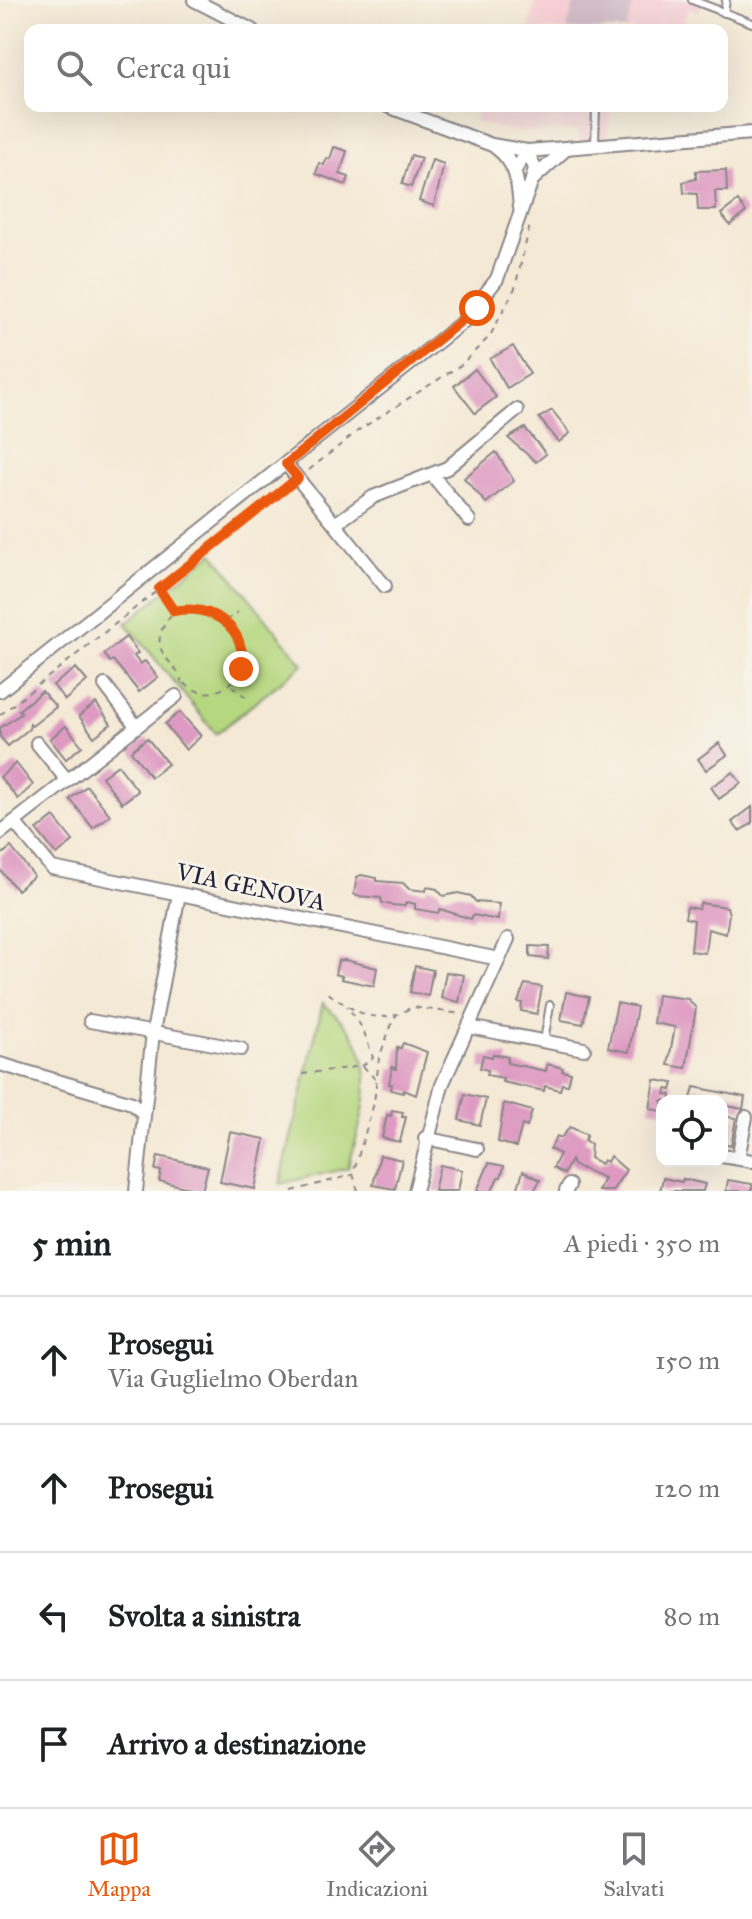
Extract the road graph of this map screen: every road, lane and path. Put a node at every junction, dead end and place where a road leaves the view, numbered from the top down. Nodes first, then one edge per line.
1 (194, 0) edge
2 (692, 0) edge
3 (726, 0) edge
4 (724, 13) junction
5 (752, 23) edge
6 (240, 24) edge
7 (403, 112) edge
8 (596, 112) edge
9 (752, 133) edge
10 (492, 145) junction
11 (595, 145) junction
12 (566, 149) junction
13 (527, 151) junction
14 (515, 170) junction
15 (532, 180) junction
16 (521, 211) junction
17 (530, 221) dead end
18 (517, 410) dead end
19 (286, 464) junction
20 (433, 476) junction
21 (298, 478) junction
22 (469, 520) dead end
23 (335, 524) junction
24 (385, 586) dead end
25 (159, 589) junction
26 (174, 611) junction
27 (238, 612) dead end
28 (225, 622) junction
29 (184, 683) junction
30 (105, 685) dead end
31 (231, 685) junction
32 (0, 691) edge
33 (176, 696) joint
34 (246, 697) dead end
35 (0, 715) edge
36 (136, 726) junction
37 (37, 743) dead end
38 (67, 780) junction
39 (14, 822) junction
40 (0, 833) edge
41 (179, 894) junction
42 (508, 939) dead end
43 (499, 959) junction
44 (328, 993) dead end
45 (550, 1005) dead end
46 (347, 1006) junction
47 (396, 1015) junction
48 (90, 1021) dead end
49 (471, 1021) junction
50 (153, 1032) junction
51 (544, 1041) junction
52 (241, 1049) dead end
53 (584, 1049) dead end
54 (373, 1058) junction
55 (379, 1058) junction
56 (0, 1064) edge
57 (362, 1066) junction
58 (302, 1074) dead end
59 (376, 1082) junction
60 (143, 1113) junction
61 (746, 1117) dead end
62 (425, 1138) junction
63 (477, 1149) dead end
64 (728, 1157) edge
65 (738, 1158) junction
66 (752, 1161) edge
67 (353, 1174) junction
68 (136, 1191) edge
69 (292, 1191) edge
70 (358, 1191) edge
71 (415, 1191) edge

1 - 6 street
2 - 4 lane
3 - 4 lane
4 - 5 lane
7 - 10 street
8 - 11 lane
9 - 11 street
10 - 13 street
10 - 14 street
11 - 12 street
12 - 13 street
12 - 15 street
13 - 14 street
13 - 15 street
14 - 16 street
15 - 16 street
16 - 19 street
17 - 21 path
18 - 20 street
19 - 21 street
19 - 32 street
20 - 22 street
20 - 23 street
21 - 23 street
21 - 25 path
23 - 24 street
25 - 26 path
25 - 35 path
26 - 28 path
26 - 29 path
27 - 28 path
28 - 31 path
29 - 31 path
29 - 33 path
30 - 36 street
31 - 34 path
33 - 36 street
36 - 38 street
37 - 38 street
38 - 39 street
39 - 40 street
39 - 41 street, VIA GENOVA
41 - 43 street, VIA GENOVA
41 - 50 street
42 - 43 street
43 - 49 street
44 - 46 path
45 - 51 lane
46 - 47 path
46 - 54 path
47 - 49 path
47 - 55 path
48 - 50 street
49 - 51 street
49 - 62 street
50 - 52 street
50 - 60 street
51 - 53 street
54 - 55 path
54 - 57 path
55 - 59 path
56 - 60 street
57 - 58 path
57 - 59 path
59 - 67 path
60 - 68 street
61 - 65 street
62 - 63 street
62 - 71 street
64 - 65 street
65 - 66 street
67 - 69 path
67 - 70 path

